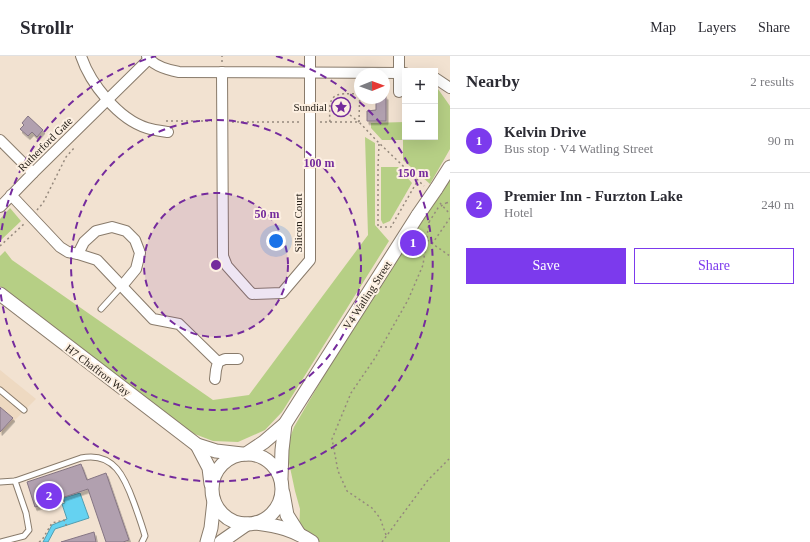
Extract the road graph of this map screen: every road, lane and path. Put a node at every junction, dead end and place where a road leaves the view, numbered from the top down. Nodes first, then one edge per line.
1 (81, 56) edge
2 (310, 56) edge
3 (399, 56) edge
4 (148, 57) edge
5 (222, 72) junction
6 (354, 72) edge
7 (310, 73) junction
8 (390, 73) edge
9 (402, 73) edge
10 (438, 80) edge
11 (450, 88) edge
12 (400, 92) dead end
13 (354, 94) edge
14 (107, 99) junction
15 (360, 104) edge
16 (350, 115) dead end
17 (159, 121) dead end
18 (222, 122) junction
19 (310, 122) junction
20 (330, 122) junction
21 (359, 122) junction
22 (168, 132) dead end
23 (0, 140) edge
24 (78, 143) dead end
25 (379, 143) junction
26 (450, 168) edge
27 (33, 173) junction
28 (11, 196) junction
29 (450, 202) edge
30 (0, 207) edge
31 (31, 216) junction
32 (450, 218) edge
33 (424, 219) junction
34 (427, 240) junction
35 (432, 244) junction
36 (0, 246) edge
37 (78, 254) junction
38 (450, 256) edge
39 (122, 286) junction
40 (0, 294) edge
41 (101, 309) dead end
42 (238, 359) dead end
43 (218, 362) junction
44 (215, 379) dead end
45 (0, 390) edge
46 (24, 410) dead end
47 (285, 424) junction
48 (197, 445) junction
49 (244, 454) junction
50 (450, 458) edge
51 (14, 481) junction
52 (0, 482) edge
53 (282, 483) junction
54 (212, 487) junction
55 (214, 501) junction
56 (252, 524) junction
57 (67, 527) dead end
58 (299, 534) junction
59 (386, 535) junction
60 (1, 542) edge
61 (39, 542) edge
62 (142, 542) edge
63 (207, 542) edge
64 (221, 542) edge
65 (312, 542) edge
66 (382, 542) edge

1 - 14 street
2 - 7 street, Silicon Court
3 - 9 street
4 - 5 street
4 - 14 street, Rutherford Gate
5 - 7 street
5 - 18 street, Silicon Court
6 - 7 street
7 - 19 street, Silicon Court
8 - 9 street
9 - 12 street
10 - 11 street
13 - 20 path
14 - 22 street
14 - 27 street, Rutherford Gate
15 - 21 path
16 - 21 path
17 - 18 path
18 - 19 path
18 - 19 street, Silicon Court
19 - 20 path
20 - 21 path
21 - 25 path
23 - 27 street
24 - 31 path
25 - 25 path
26 - 33 street, V4 Watling Street, bridge
27 - 28 street, Rutherford Gate
28 - 30 street, Rutherford Gate
28 - 31 street
29 - 33 path, bridge
31 - 36 path
31 - 37 street
32 - 35 path
33 - 34 path
33 - 47 street, V4 Watling Street
34 - 35 path
34 - 59 path
35 - 38 path
37 - 39 street
37 - 39 street
39 - 41 lane
39 - 43 street
40 - 48 street, H7 Chaffron Way
42 - 43 street
43 - 44 street
45 - 46 lane
47 - 49 street, V4 Watling Street
47 - 53 street, V4 Watling Street
48 - 49 street, H7 Chaffron Way
48 - 54 street, H7 Chaffron Way
49 - 53 street
49 - 54 street
50 - 59 path
51 - 52 lane
51 - 60 lane
51 - 62 lane
53 - 56 street
53 - 58 street
54 - 55 street
55 - 56 street
55 - 63 street
56 - 58 street
56 - 64 street
57 - 61 path
58 - 65 street
59 - 66 path

